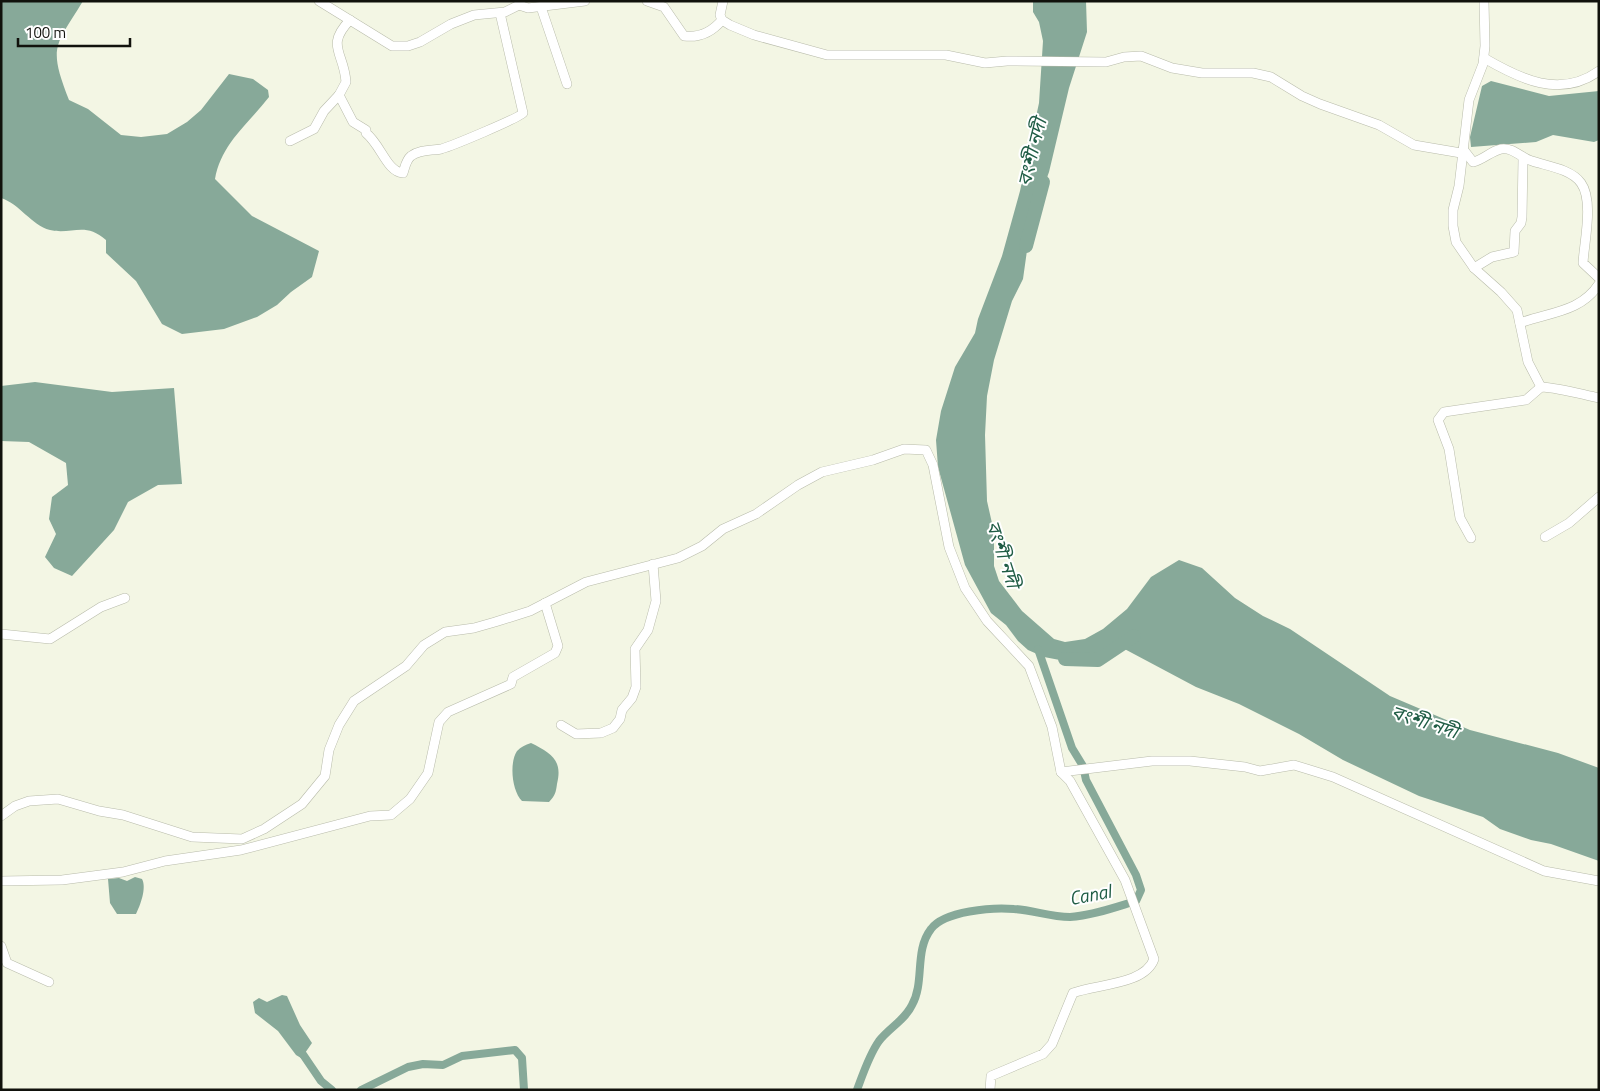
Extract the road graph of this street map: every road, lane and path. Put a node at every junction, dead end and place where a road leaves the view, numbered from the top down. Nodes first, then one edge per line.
1 (319, 1) edge
2 (585, 1) edge
3 (648, 1) edge
4 (723, 1) edge
5 (1484, 1) edge
6 (520, 3) edge
7 (541, 7) junction
8 (500, 13) junction
9 (350, 20) junction
10 (722, 20) junction
11 (1484, 58) junction
12 (1599, 71) edge
13 (566, 84) dead end
14 (338, 95) junction
15 (290, 141) dead end
16 (1462, 151) junction
17 (1523, 159) junction
18 (1474, 268) junction
19 (1599, 278) edge
20 (1599, 284) edge
21 (1520, 323) junction
22 (1541, 387) junction
23 (1599, 398) edge
24 (1599, 497) edge
25 (1471, 538) dead end
26 (1545, 538) dead end
27 (653, 564) junction
28 (125, 598) dead end
29 (545, 603) junction
30 (1, 634) edge
31 (560, 725) dead end
32 (1061, 772) junction
33 (1, 816) edge
34 (1, 881) edge
35 (1599, 881) edge
36 (1, 946) edge
37 (49, 982) dead end
38 (990, 1090) edge

1 - 9 street
2 - 7 street
3 - 10 street
4 - 10 street
5 - 11 street
6 - 7 street
6 - 8 street
7 - 13 street
8 - 9 street
8 - 14 street
9 - 14 street
10 - 16 street
11 - 12 street
11 - 16 street
14 - 15 street
16 - 17 street
16 - 18 street
17 - 18 street
17 - 19 street
18 - 21 street
20 - 21 street
21 - 22 street
22 - 23 street
22 - 25 street
24 - 26 street
27 - 29 street
27 - 31 street
27 - 32 street
28 - 30 street
29 - 33 street
29 - 34 street
32 - 35 street
32 - 38 street
36 - 37 street

